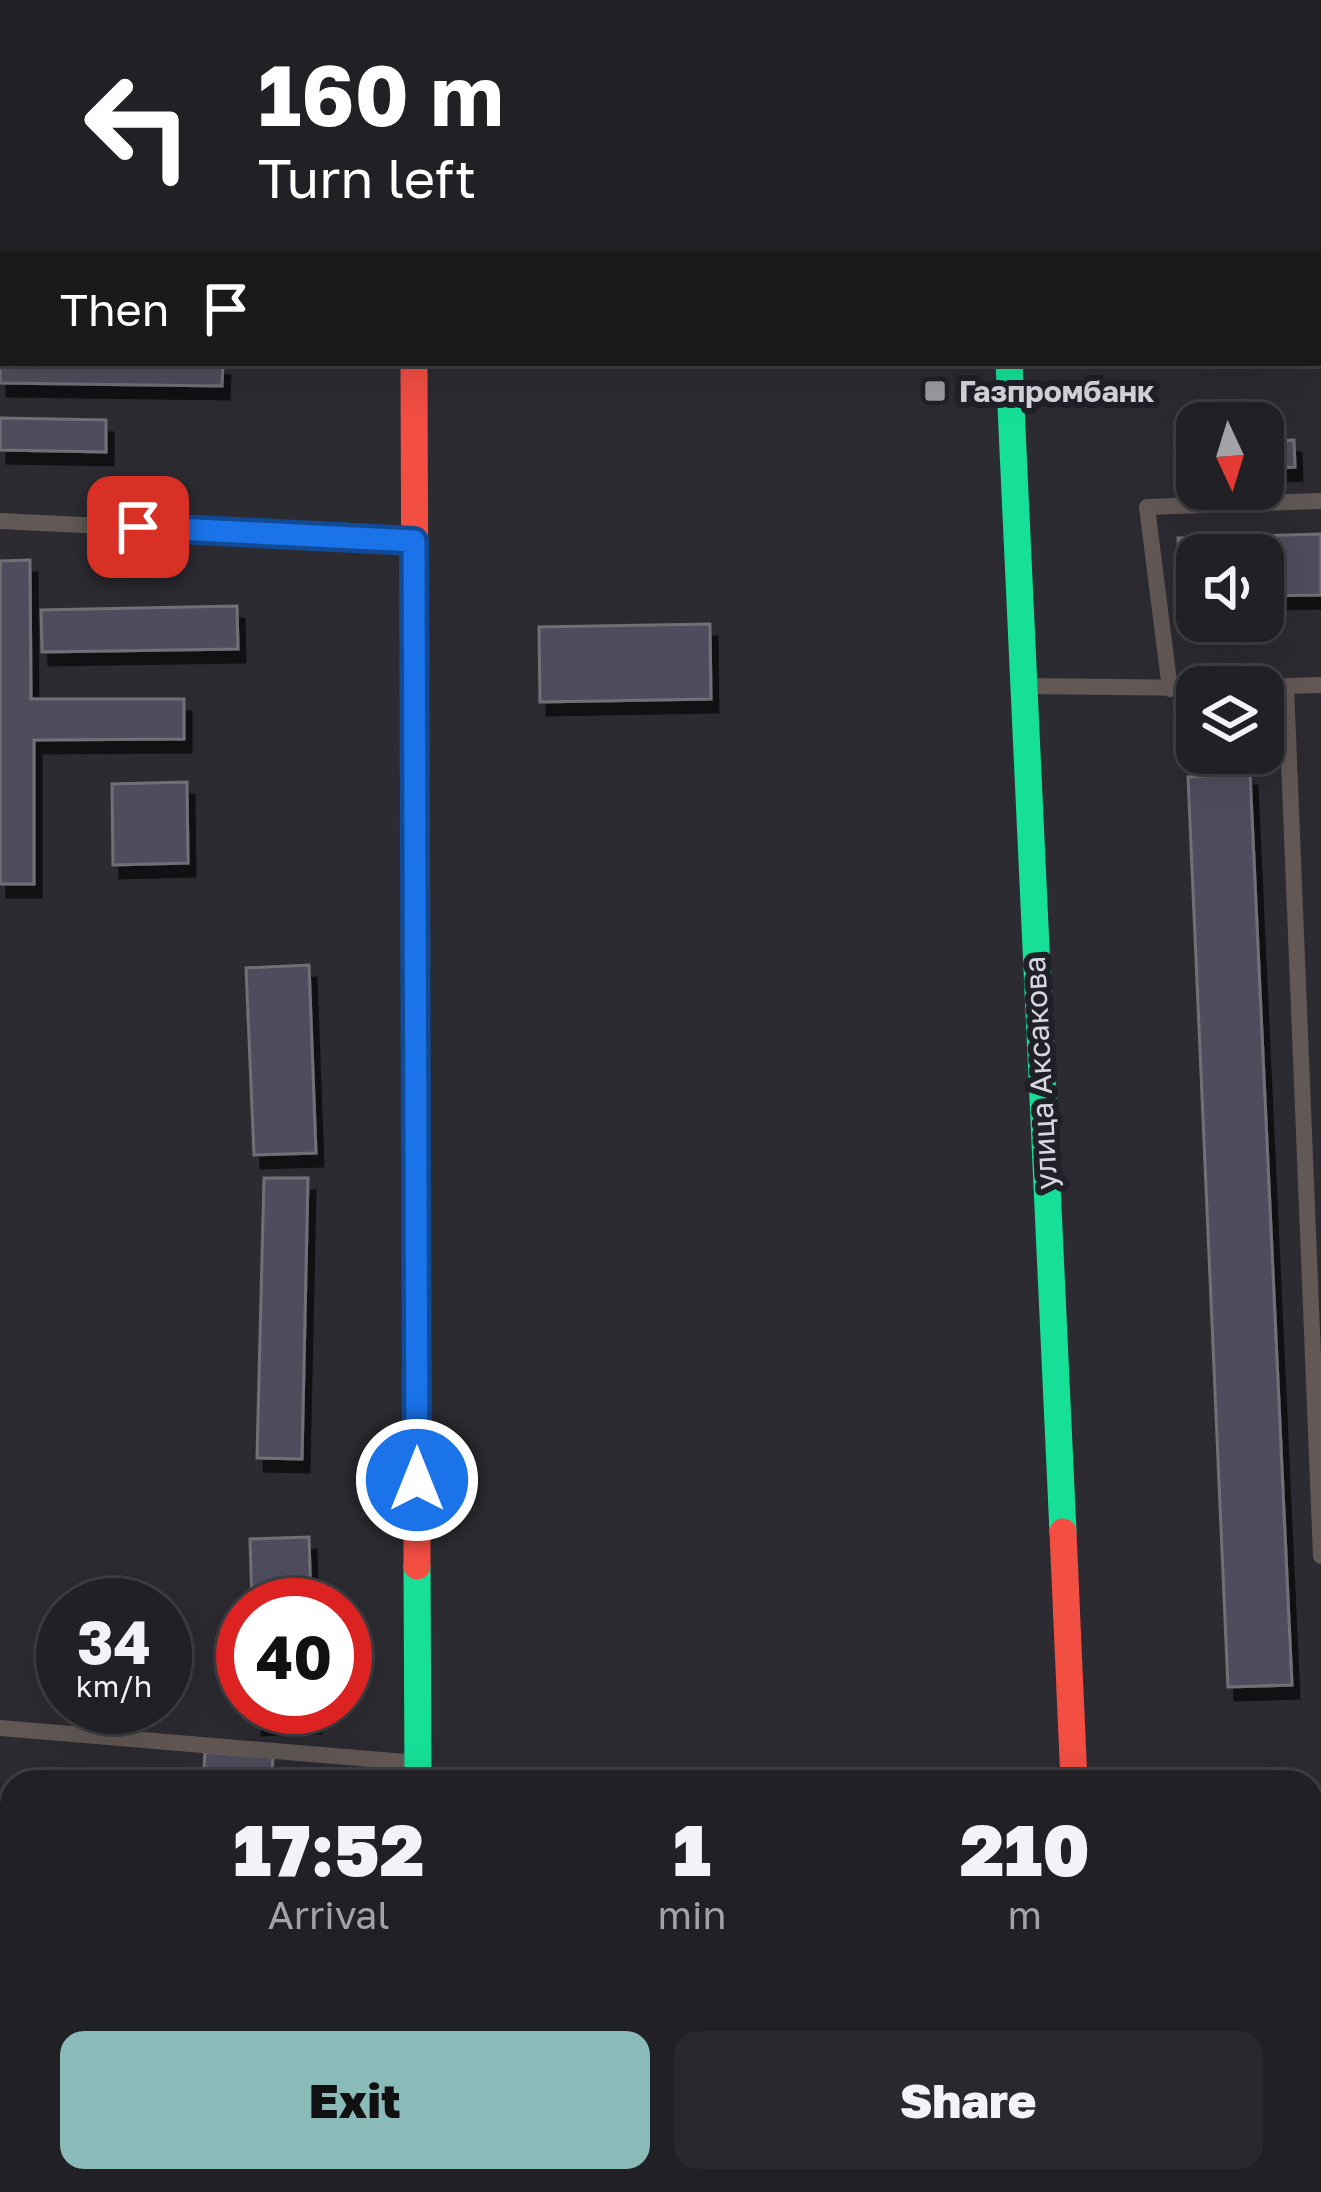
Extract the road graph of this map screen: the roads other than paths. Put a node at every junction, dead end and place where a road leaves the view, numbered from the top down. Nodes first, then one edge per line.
1 (414, 366) edge
2 (1009, 366) edge
3 (1321, 501) edge
4 (0, 520) edge
5 (414, 541) junction
6 (1022, 686) junction
7 (1286, 686) joint
8 (1321, 686) edge
9 (1170, 688) junction
10 (1176, 688) edge
11 (1314, 1221) edge
12 (1318, 1458) edge
13 (1321, 1556) edge
14 (0, 1728) edge
15 (399, 1770) edge
16 (418, 1770) edge
17 (1073, 1770) edge

1 - 5 main road
2 - 6 main road, улица Аксакова
3 - 9 lane
4 - 5 lane
5 - 16 main road
6 - 9 lane
6 - 17 main road, улица Аксакова
7 - 8 lane
7 - 11 lane
9 - 10 lane
11 - 12 lane
12 - 13 lane
14 - 15 lane

